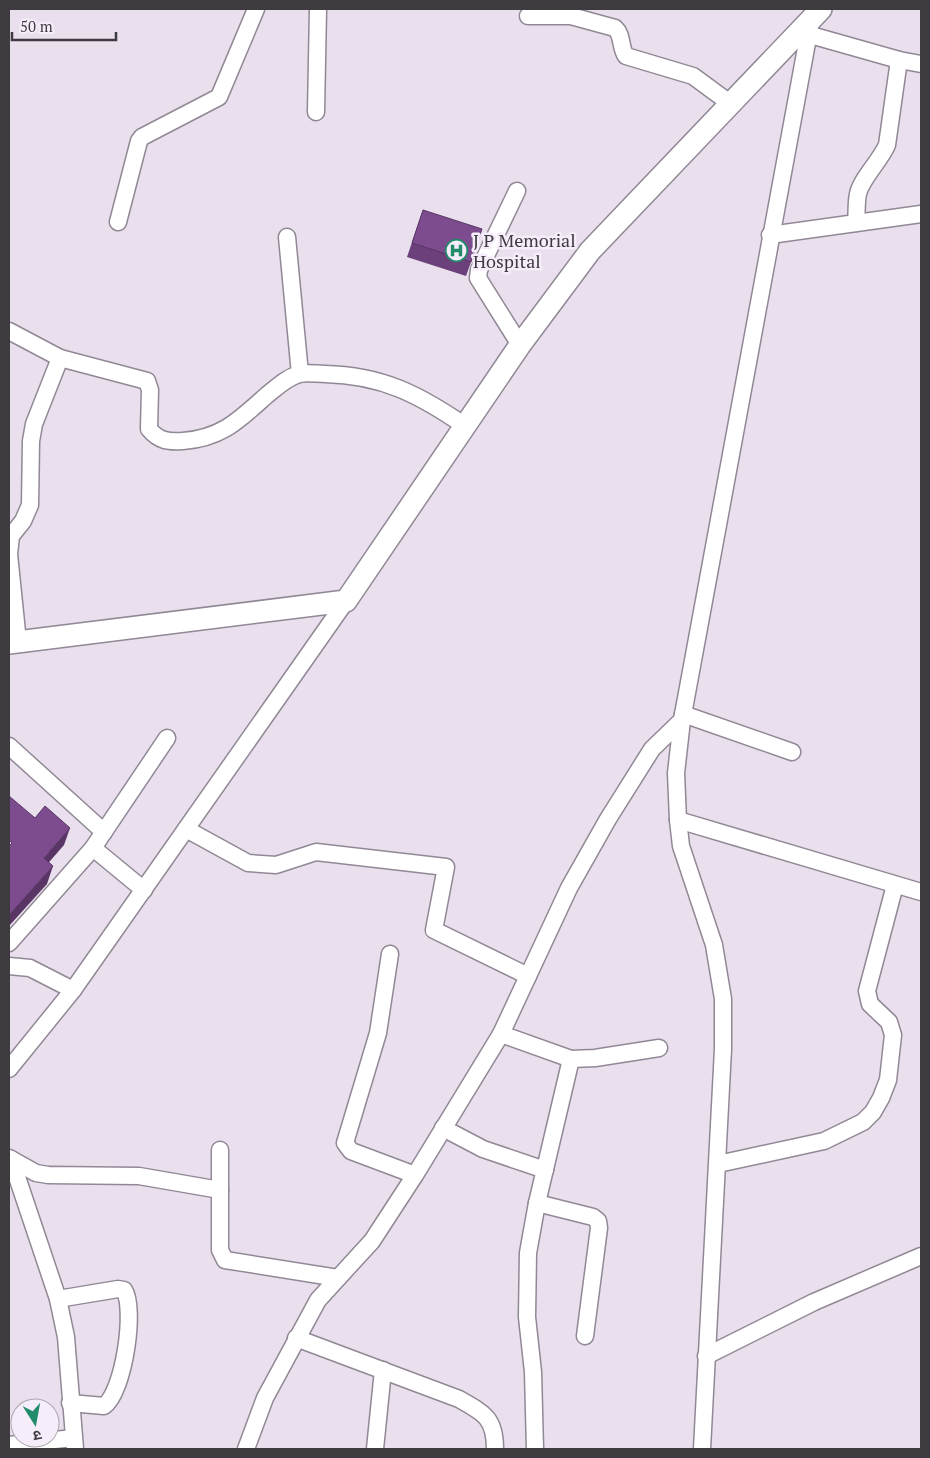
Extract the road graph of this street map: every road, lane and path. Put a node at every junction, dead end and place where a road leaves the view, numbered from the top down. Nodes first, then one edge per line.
1 (256, 9) edge
2 (318, 9) edge
3 (528, 16) dead end
4 (813, 17) edge
5 (899, 60) junction
6 (921, 64) edge
7 (731, 104) junction
8 (316, 112) dead end
9 (517, 191) dead end
10 (921, 214) edge
11 (118, 222) dead end
12 (856, 223) junction
13 (770, 235) junction
14 (287, 237) dead end
15 (9, 331) edge
16 (520, 346) junction
17 (60, 358) junction
18 (300, 374) junction
19 (465, 426) junction
20 (346, 600) junction
21 (13, 643) edge
22 (682, 717) junction
23 (167, 738) dead end
24 (9, 746) edge
25 (792, 752) dead end
26 (678, 820) junction
27 (186, 829) junction
28 (104, 832) junction
29 (93, 848) junction
30 (896, 885) junction
31 (144, 890) junction
32 (921, 892) edge
33 (9, 943) edge
34 (390, 954) dead end
35 (9, 966) edge
36 (528, 976) junction
37 (74, 990) junction
38 (501, 1034) junction
39 (659, 1048) dead end
40 (571, 1059) junction
41 (9, 1069) edge
42 (443, 1128) junction
43 (220, 1150) dead end
44 (10, 1159) edge
45 (718, 1164) junction
46 (545, 1170) junction
47 (414, 1175) junction
48 (220, 1190) junction
49 (537, 1203) junction
50 (921, 1256) edge
51 (338, 1278) junction
52 (58, 1298) junction
53 (585, 1336) dead end
54 (296, 1338) junction
55 (706, 1356) junction
56 (383, 1370) junction
57 (70, 1403) junction
58 (74, 1444) edge
59 (9, 1445) edge
60 (246, 1449) edge
61 (375, 1449) edge
62 (495, 1449) edge
63 (535, 1449) edge
64 (702, 1449) edge

1 - 11 street
2 - 8 street
3 - 7 street
4 - 5 street
4 - 7 main road
4 - 13 street
5 - 6 street
5 - 12 street
7 - 16 main road
9 - 16 street
10 - 12 street
12 - 13 street
13 - 22 street
14 - 18 street
15 - 17 street
16 - 19 main road
17 - 18 street
17 - 21 street
18 - 19 street
19 - 20 main road
20 - 21 main road
20 - 27 street
22 - 25 street
22 - 26 street
22 - 36 street
23 - 28 street
24 - 28 street
26 - 30 street
26 - 45 street
27 - 31 street
27 - 36 street
28 - 29 street
29 - 31 street
29 - 33 street
30 - 32 street
30 - 45 street
31 - 37 street
34 - 47 street
35 - 37 street
36 - 38 street
37 - 41 street
38 - 40 street
38 - 42 street
39 - 40 street
40 - 46 street
42 - 46 street
42 - 47 street
43 - 48 street
44 - 48 street
44 - 52 street
45 - 55 street
46 - 49 street
47 - 51 street
48 - 51 street
49 - 53 street
49 - 63 street
50 - 55 street
51 - 54 street
52 - 57 street
52 - 57 street
54 - 56 street
54 - 60 street
55 - 64 street
56 - 61 street
56 - 62 street
57 - 58 street
58 - 59 street

